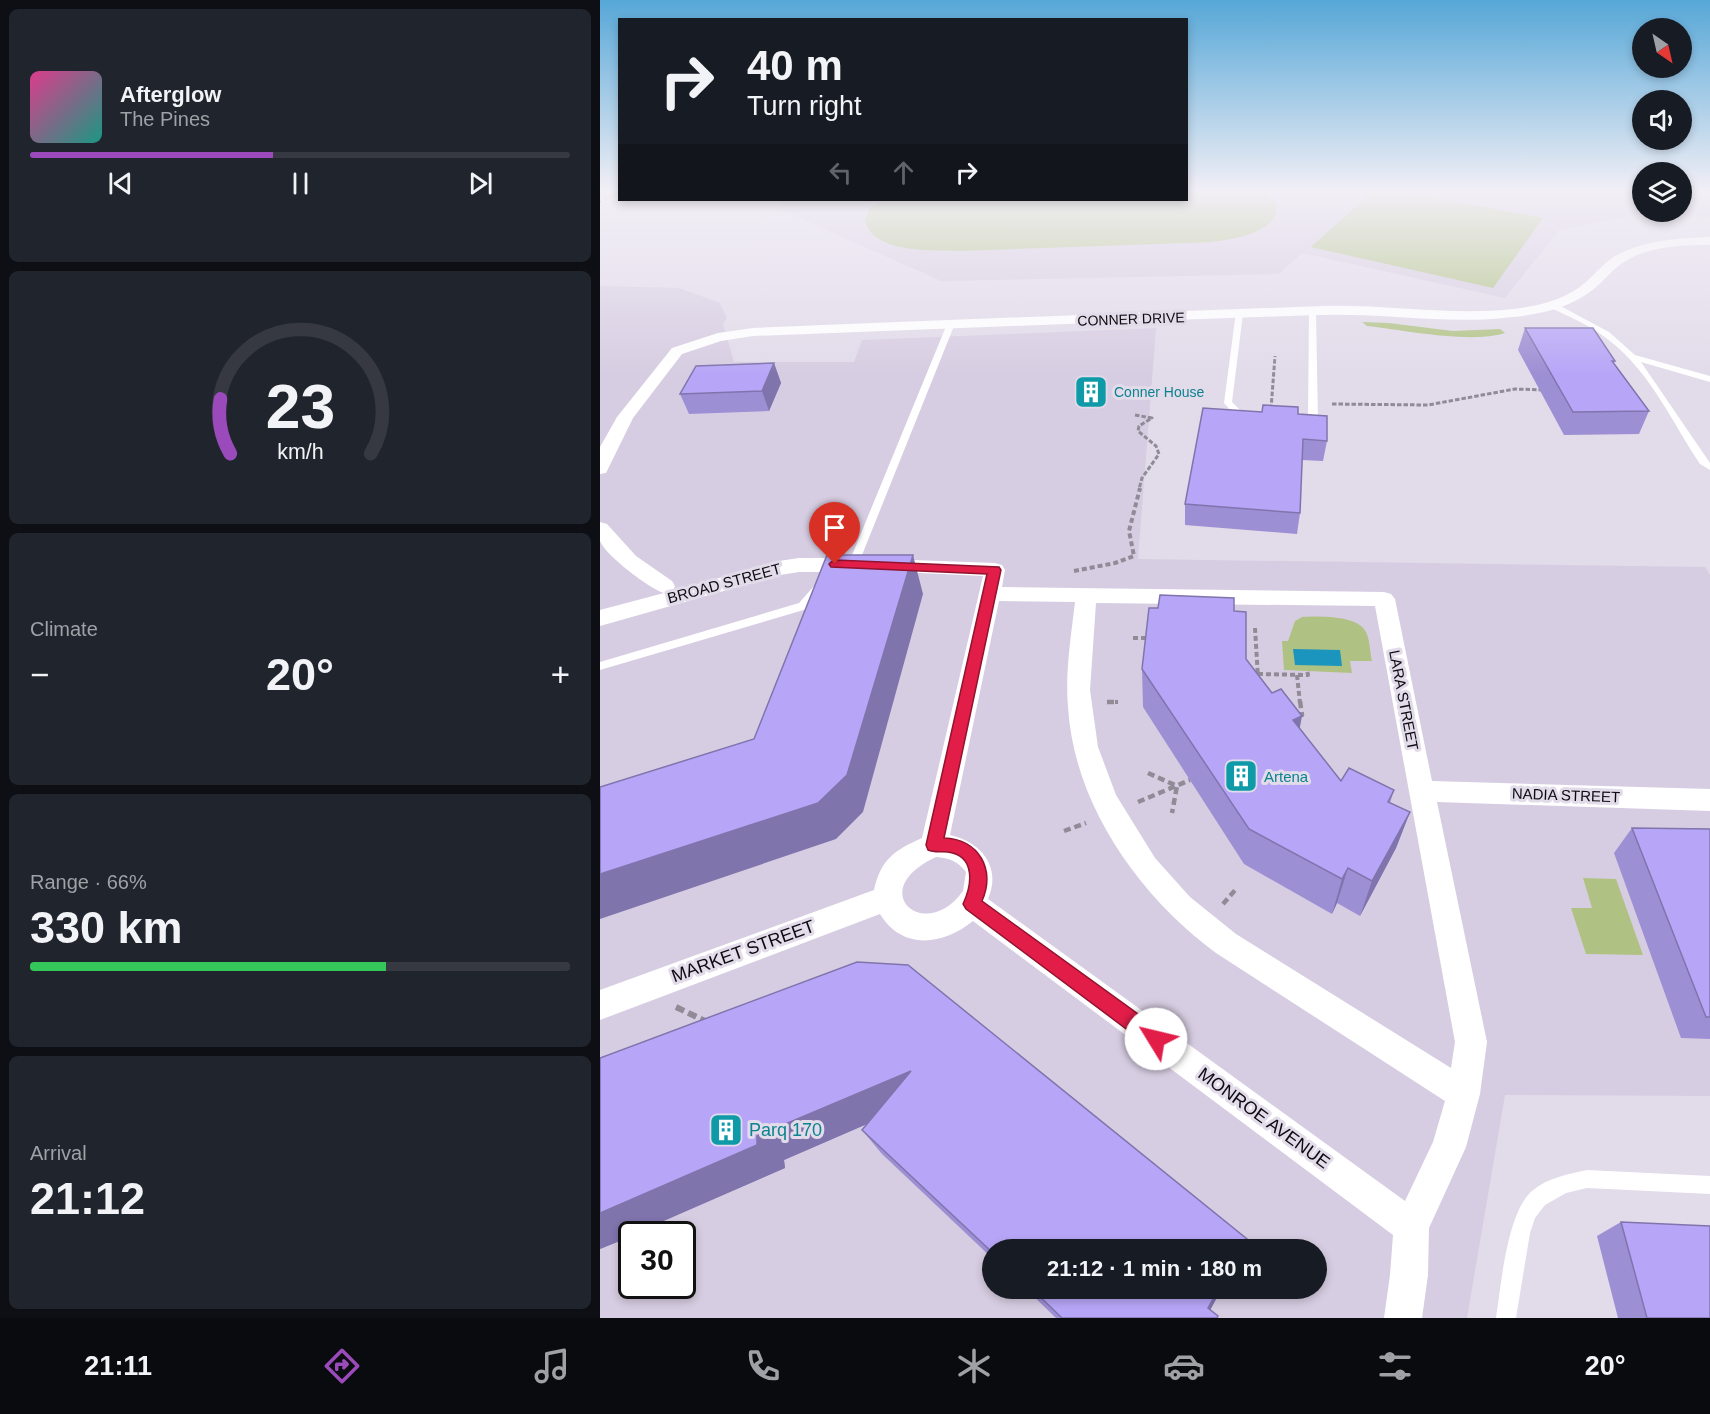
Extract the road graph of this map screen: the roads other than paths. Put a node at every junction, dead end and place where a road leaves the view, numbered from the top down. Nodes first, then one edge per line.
1 (1638, 252) edge
2 (1552, 305) junction
3 (1312, 311) junction
4 (1239, 314) junction
5 (950, 326) junction
6 (1631, 357) junction
7 (1710, 379) edge
8 (1270, 419) edge
9 (1292, 421) edge
10 (1710, 467) edge
11 (600, 469) edge
12 (600, 528) edge
13 (844, 565) junction
14 (992, 582) junction
15 (665, 586) dead end
16 (1086, 595) junction
17 (600, 618) edge
18 (600, 666) edge
19 (1422, 790) junction
20 (1710, 800) edge
21 (934, 845) junction
22 (887, 898) junction
23 (972, 904) junction
24 (600, 1005) edge
25 (1464, 1094) junction
26 (1710, 1185) edge
27 (1411, 1227) junction
28 (1403, 1318) edge
29 (1506, 1318) edge

1 - 2 street, CONNER DRIVE
2 - 3 street, CONNER DRIVE
2 - 6 lane
3 - 4 street, CONNER DRIVE
3 - 9 lane
4 - 5 street, CONNER DRIVE
4 - 8 lane
5 - 11 street, CONNER DRIVE
5 - 13 lane
6 - 7 lane
6 - 10 lane
12 - 15 street
13 - 14 street, BROAD STREET
13 - 17 street, BROAD STREET
13 - 18 lane
14 - 16 street, LARA STREET
14 - 21 street
16 - 19 street, LARA STREET
16 - 25 street
19 - 20 street, NADIA STREET
19 - 25 street, LARA STREET
21 - 22 street
21 - 23 street
22 - 23 street
22 - 24 street, MARKET STREET
23 - 27 street, MONROE AVENUE
25 - 27 street, LARA STREET
26 - 29 lane
27 - 28 street

